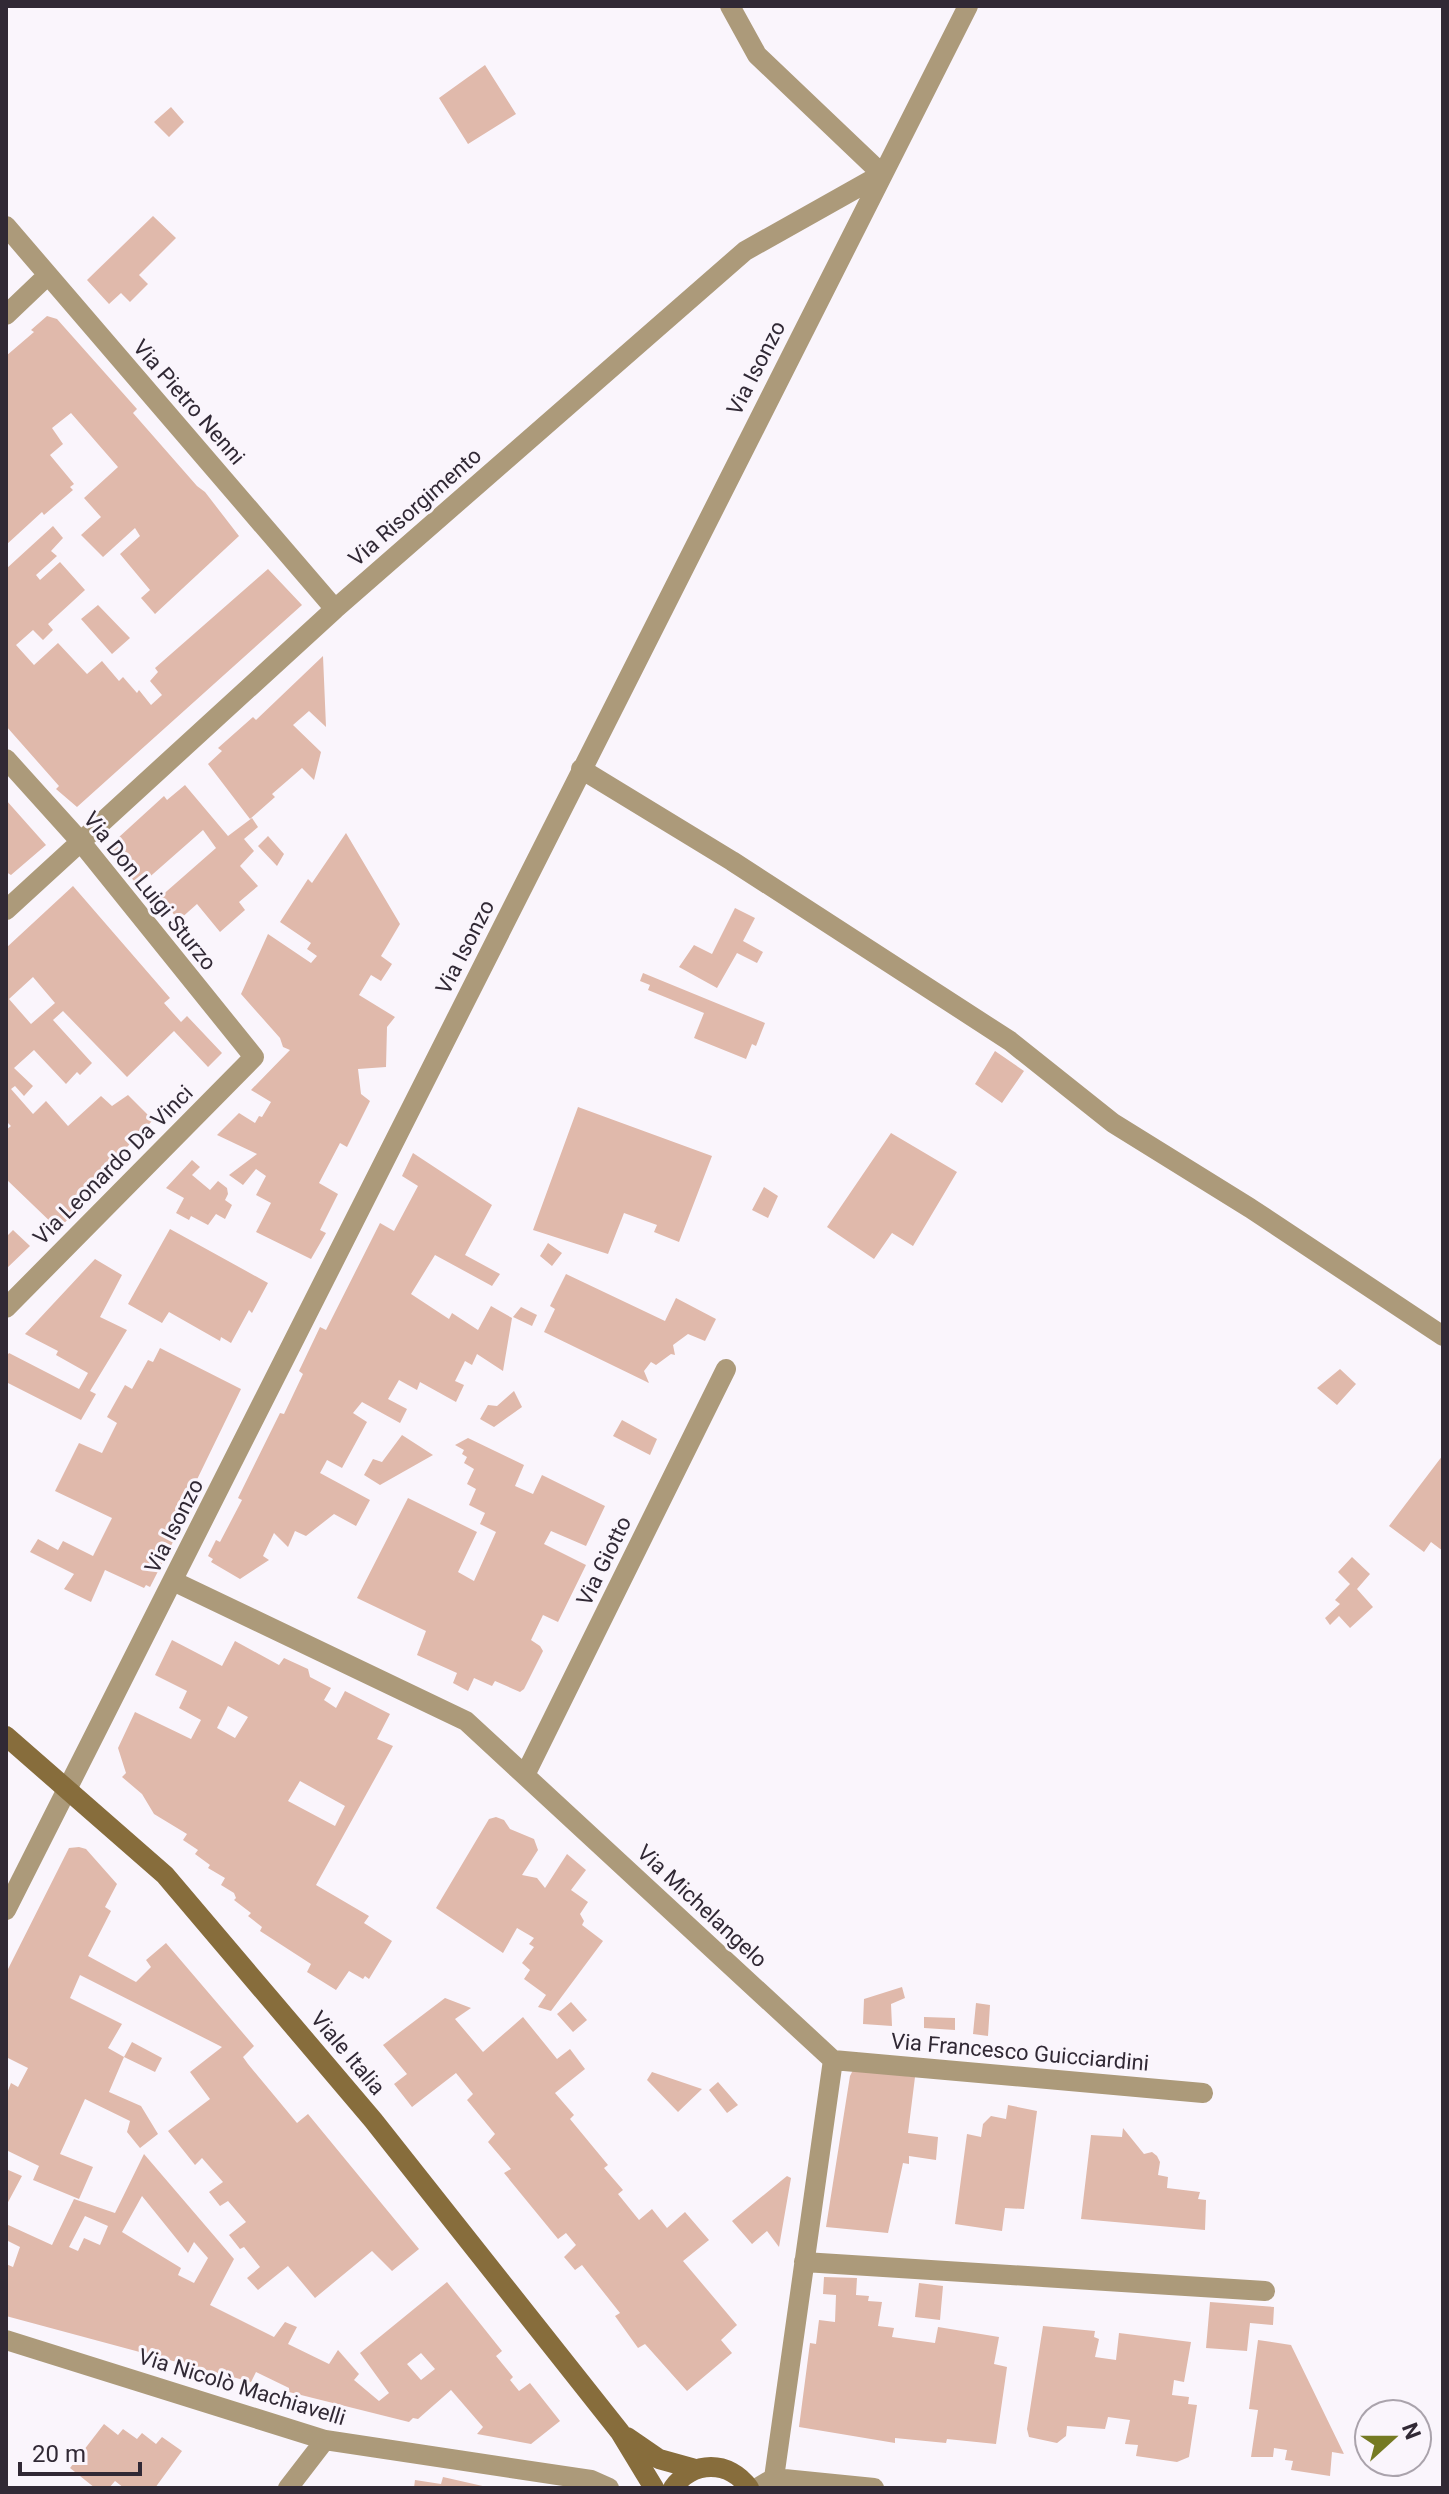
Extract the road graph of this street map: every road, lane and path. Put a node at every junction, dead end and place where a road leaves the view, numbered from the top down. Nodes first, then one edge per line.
1 (730, 6) edge
2 (968, 6) edge
3 (882, 174) junction
4 (6, 226) edge
5 (48, 275) junction
6 (6, 315) edge
7 (335, 609) junction
8 (6, 759) edge
9 (581, 769) junction
10 (80, 841) junction
11 (6, 910) edge
12 (254, 1057) joint
13 (6, 1308) edge
14 (1443, 1336) edge
15 (726, 1369) dead end
16 (173, 1581) junction
17 (6, 1736) edge
18 (525, 1775) junction
19 (69, 1788) junction
20 (6, 1910) edge
21 (833, 2060) junction
22 (1203, 2093) dead end
23 (804, 2262) junction
24 (1265, 2291) dead end
25 (6, 2340) edge
26 (620, 2432) junction
27 (325, 2440) junction
28 (695, 2469) junction
29 (766, 2483) edge
30 (288, 2488) edge
31 (609, 2488) edge
32 (654, 2488) edge
33 (673, 2488) edge
34 (749, 2488) edge
35 (874, 2488) edge

1 - 3 street
2 - 3 street, Via Isonzo
3 - 7 street, Via Risorgimento
3 - 9 street, Via Isonzo
4 - 5 street, Via Pietro Nenni
5 - 6 street
5 - 7 street, Via Pietro Nenni
7 - 10 street, Via Risorgimento
8 - 10 street, Via Don Luigi Sturzo
9 - 14 street
9 - 16 street, Via Isonzo
10 - 11 street, Via Risorgimento
10 - 12 street, Via Don Luigi Sturzo
12 - 13 street, Via Leonardo Da Vinci
15 - 18 street, Via Giotto
16 - 18 street, Via Michelangelo
16 - 19 street, Via Isonzo
17 - 19 street, Viale Italia
18 - 21 street, Via Michelangelo
19 - 20 street, Via Isonzo
19 - 26 street, Viale Italia
21 - 22 street, Via Francesco Guicciardini
21 - 23 street
23 - 24 street
23 - 29 street
25 - 27 street, Via Nicolò Machiavelli
26 - 28 street, Viale Italia
26 - 32 street, Viale Italia
27 - 30 street
27 - 31 street, Via Nicolò Machiavelli
28 - 33 street
28 - 34 street, Viale Italia
29 - 35 street

